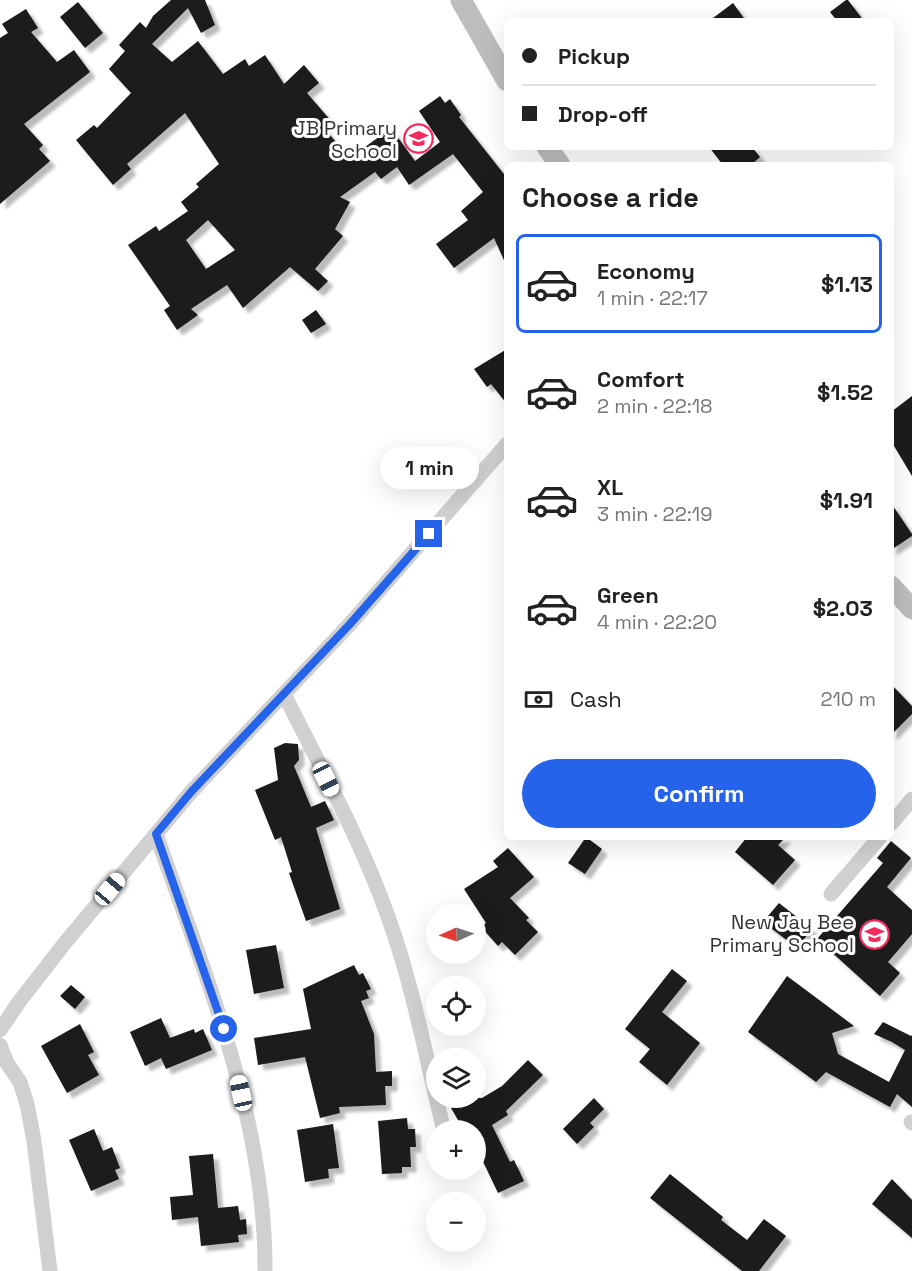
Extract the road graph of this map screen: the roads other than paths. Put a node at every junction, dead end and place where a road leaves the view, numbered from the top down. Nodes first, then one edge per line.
1 (461, 0) edge
2 (504, 76) edge
3 (504, 447) edge
4 (894, 589) edge
5 (912, 609) edge
6 (284, 694) junction
7 (912, 799) edge
8 (894, 820) edge
9 (156, 834) junction
10 (877, 840) edge
11 (831, 894) dead end
12 (0, 1030) edge
13 (0, 1045) edge
14 (441, 1120) edge
15 (50, 1271) edge
16 (265, 1271) edge

1 - 2 main road
3 - 6 street
4 - 5 main road
6 - 9 street
6 - 14 street
7 - 8 street
9 - 12 street
9 - 16 street
10 - 11 street
13 - 15 street

